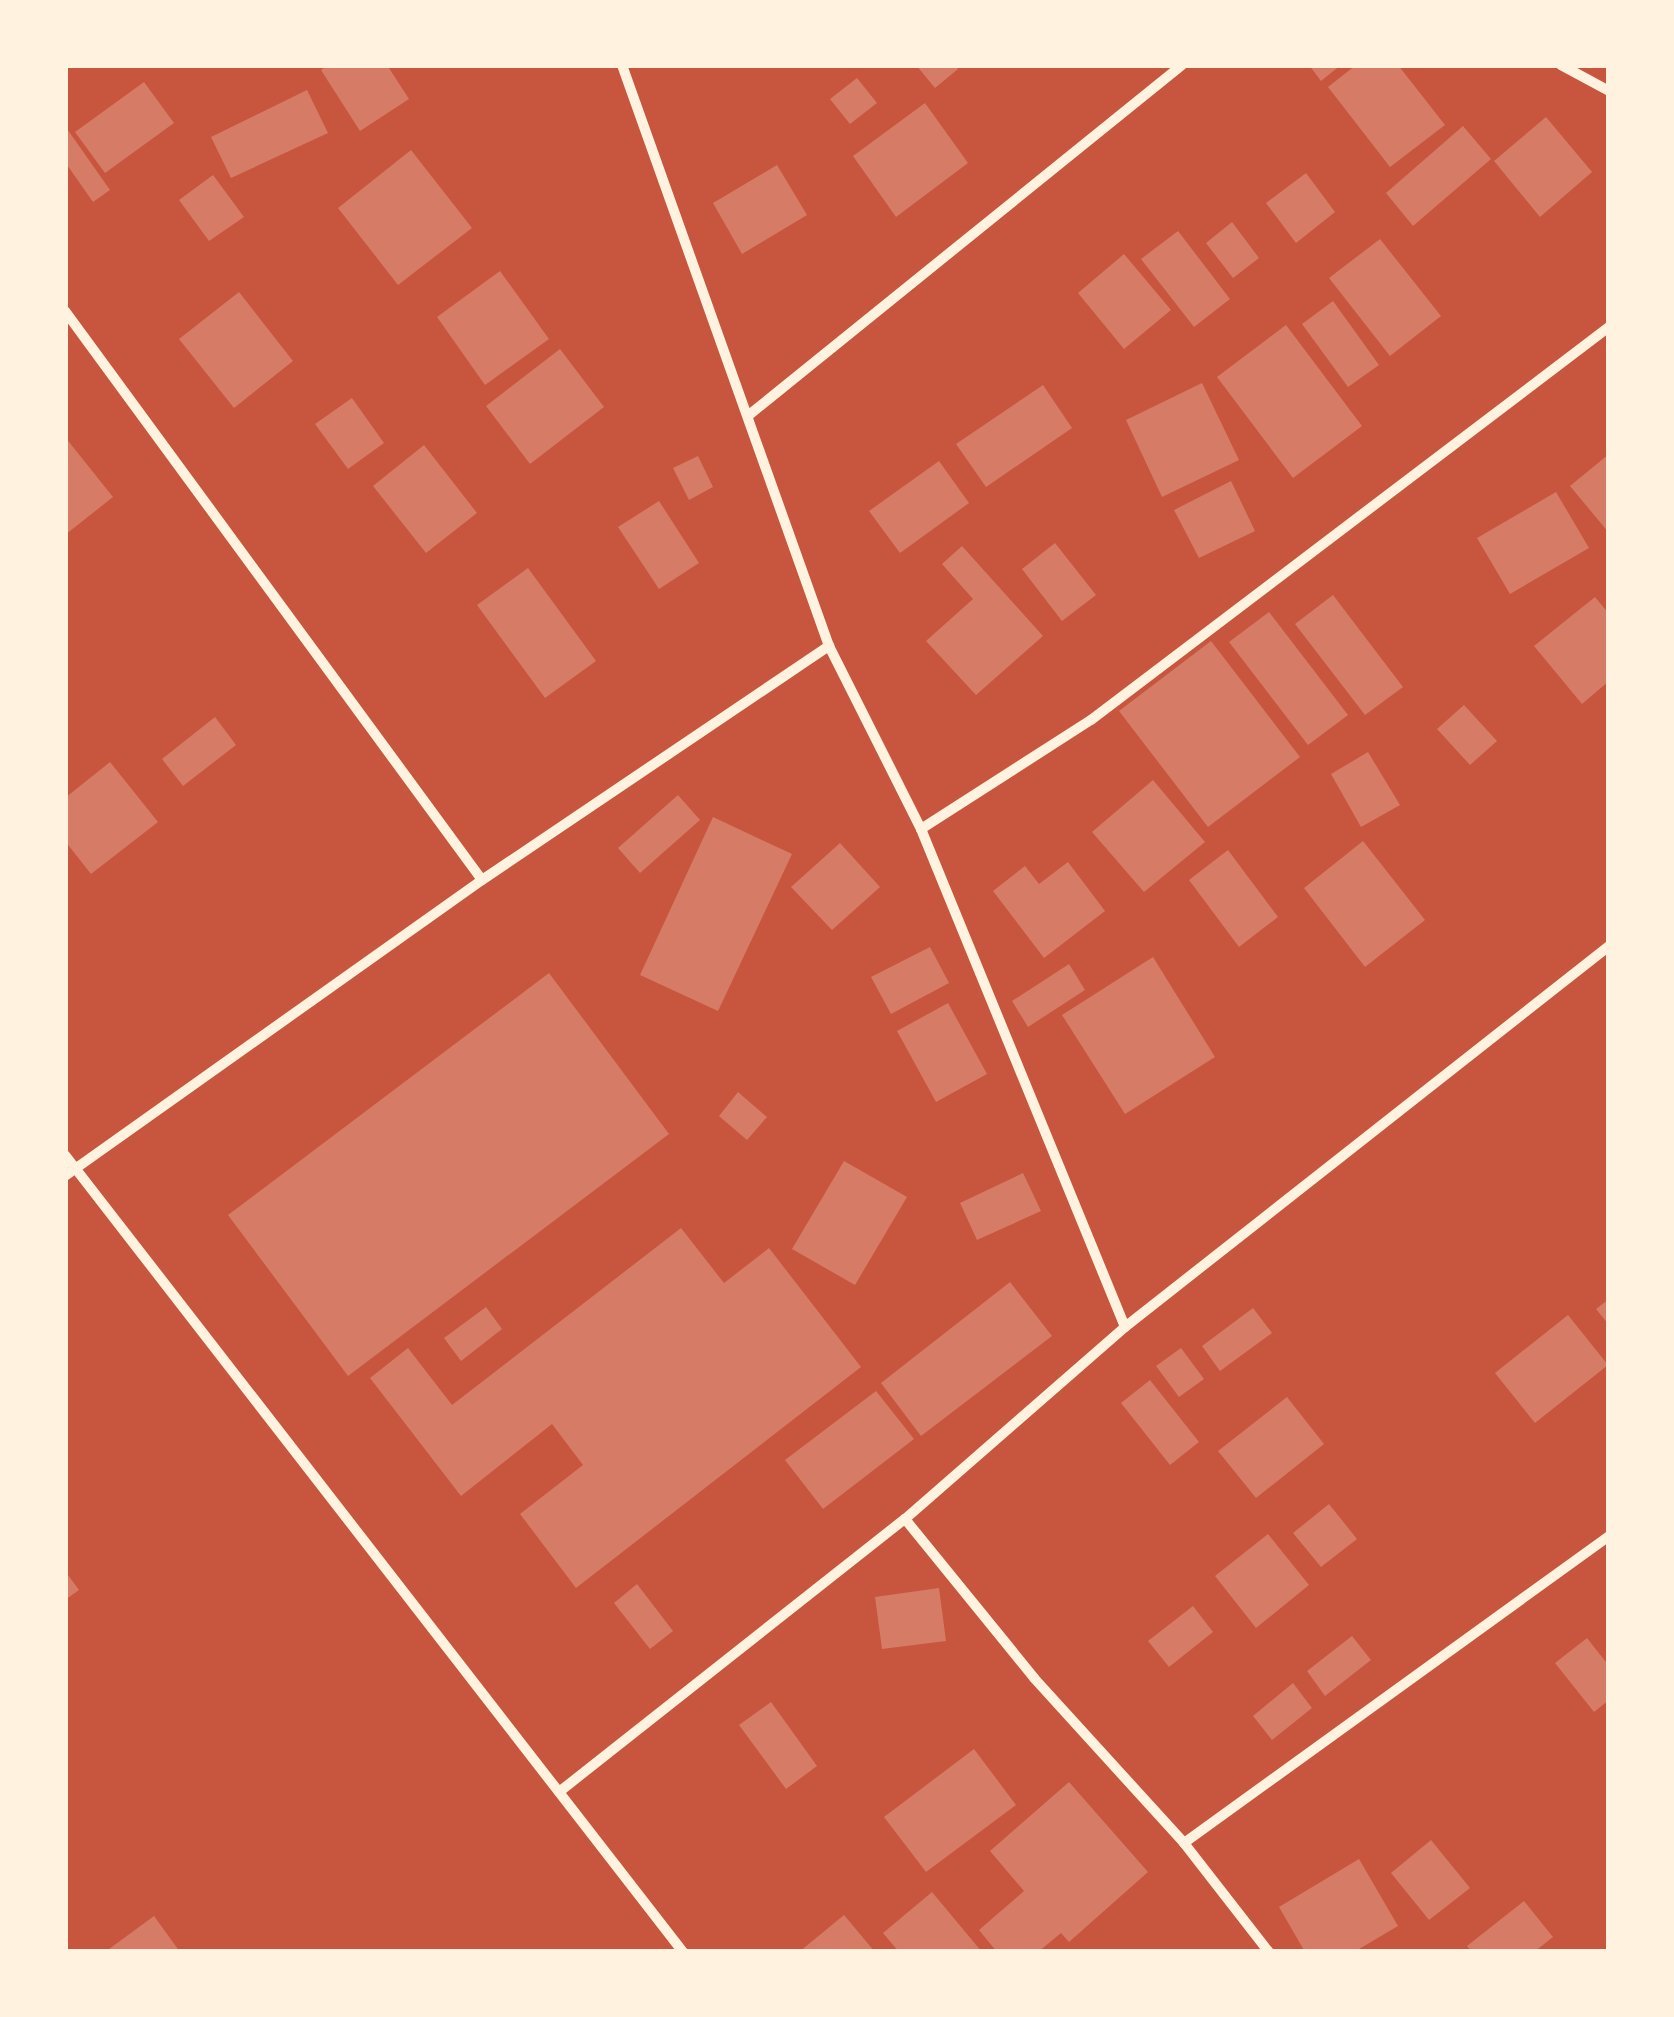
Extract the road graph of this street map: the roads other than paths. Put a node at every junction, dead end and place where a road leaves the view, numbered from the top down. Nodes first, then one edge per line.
1 (622, 65) edge
2 (1182, 65) edge
3 (1560, 65) edge
4 (1609, 92) edge
5 (65, 312) edge
6 (1609, 328) edge
7 (748, 415) junction
8 (830, 646) junction
9 (922, 829) junction
10 (482, 880) junction
11 (1609, 946) edge
12 (65, 1155) edge
13 (75, 1169) junction
14 (65, 1176) edge
15 (1125, 1327) junction
16 (905, 1519) junction
17 (1609, 1536) edge
18 (560, 1792) junction
19 (1184, 1843) junction
20 (683, 1952) edge
21 (1269, 1952) edge

1 - 7 street
2 - 7 street
3 - 4 street
5 - 10 street
6 - 9 street
7 - 8 street
8 - 9 street
8 - 10 street
9 - 15 street
10 - 13 street
11 - 15 street
12 - 13 street
13 - 14 street
13 - 18 street
15 - 16 street
16 - 18 street
16 - 19 street
17 - 19 street
18 - 20 street
19 - 21 street

